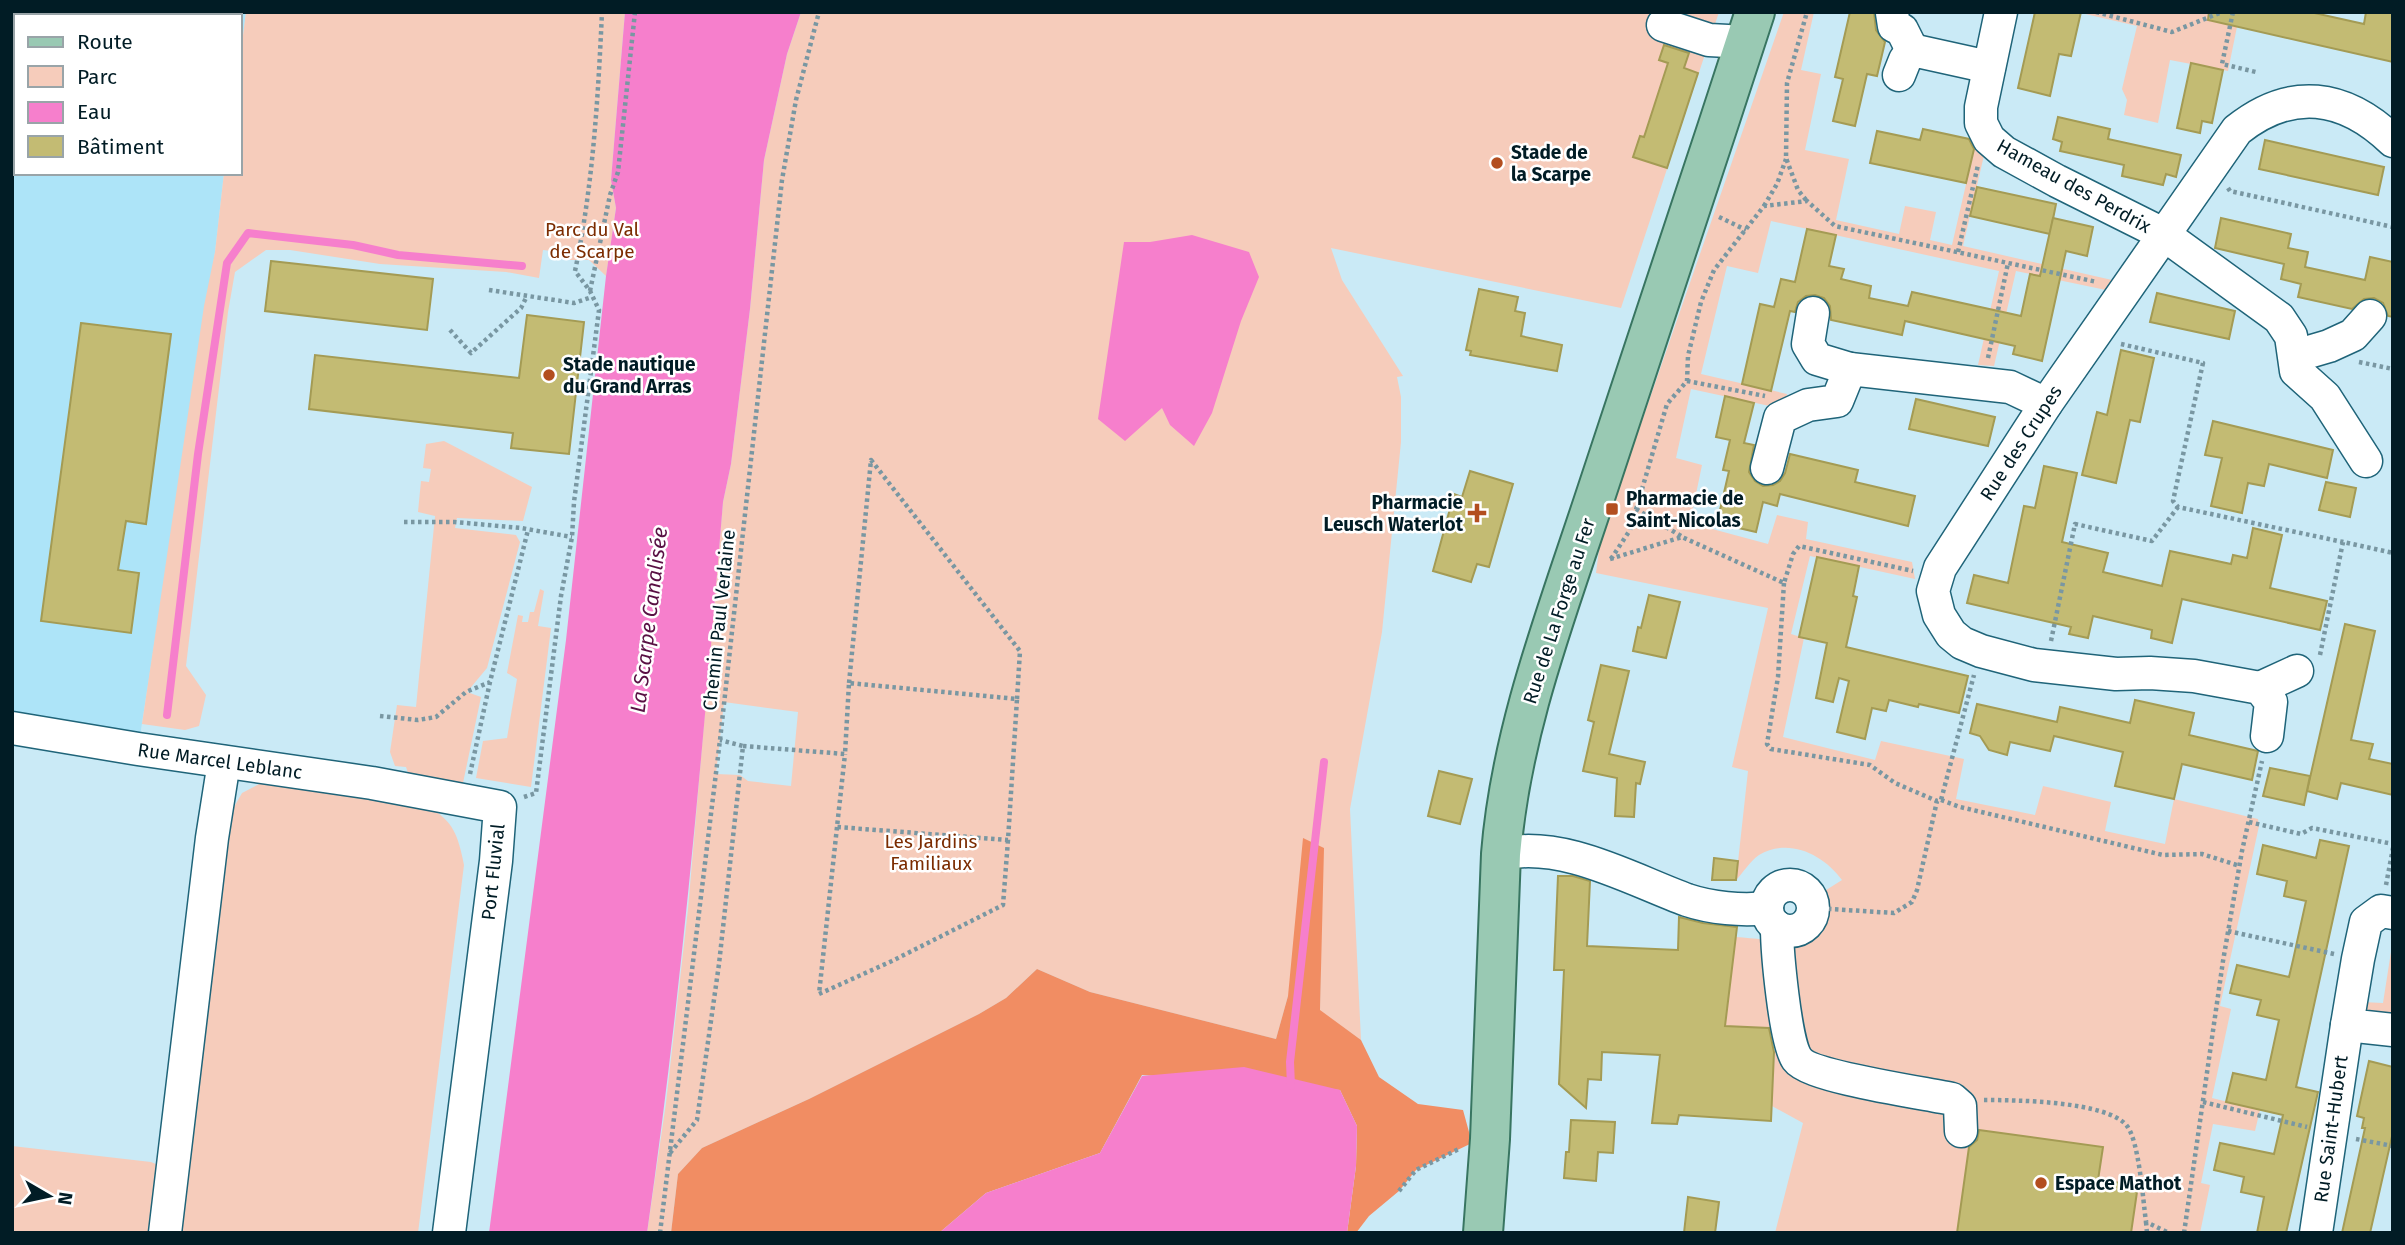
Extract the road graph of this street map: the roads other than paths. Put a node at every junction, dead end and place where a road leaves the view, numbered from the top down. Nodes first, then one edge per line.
1 (1755, 12) edge
2 (2001, 12) edge
3 (1892, 13) edge
4 (1663, 25) dead end
5 (1743, 49) junction
6 (1989, 67) junction
7 (2393, 141) edge
8 (2163, 234) junction
9 (1813, 313) dead end
10 (2370, 316) dead end
11 (2295, 364) junction
12 (1850, 369) junction
13 (2046, 404) junction
14 (2366, 461) dead end
15 (1768, 468) dead end
16 (2297, 671) road end
17 (2266, 695) junction
18 (12, 728) edge
19 (2267, 736) road end
20 (224, 762) junction
21 (500, 807) joint
22 (1501, 854) junction
23 (1814, 908) road end
24 (2387, 912) edge
25 (1772, 917) junction
26 (2347, 1025) junction
27 (2393, 1030) edge
28 (1961, 1131) dead end
29 (165, 1233) edge
30 (449, 1233) edge
31 (1483, 1233) edge
32 (2316, 1233) edge

1 - 5 main road, Rue de La Forge au Fer
2 - 6 street, Hameau des Perdrix
3 - 6 street
4 - 5 street
5 - 22 main road, Rue de La Forge au Fer
6 - 8 street, Hameau des Perdrix
7 - 8 street, Rue des Crupes
8 - 11 street, Hameau des Perdrix
8 - 13 street, Rue des Crupes
9 - 12 street
10 - 11 street
11 - 14 street
12 - 13 street
12 - 15 street
13 - 17 street, Rue des Crupes
16 - 17 street
17 - 19 street
18 - 20 street, Rue Marcel Leblanc
20 - 21 street, Rue Marcel Leblanc
20 - 29 street
21 - 30 street, Port Fluvial
22 - 25 street
22 - 31 main road, Rue de La Forge au Fer
23 - 25 street
24 - 26 street, Rue Saint-Hubert
25 - 28 street
26 - 27 street
26 - 32 street, Rue Saint-Hubert

